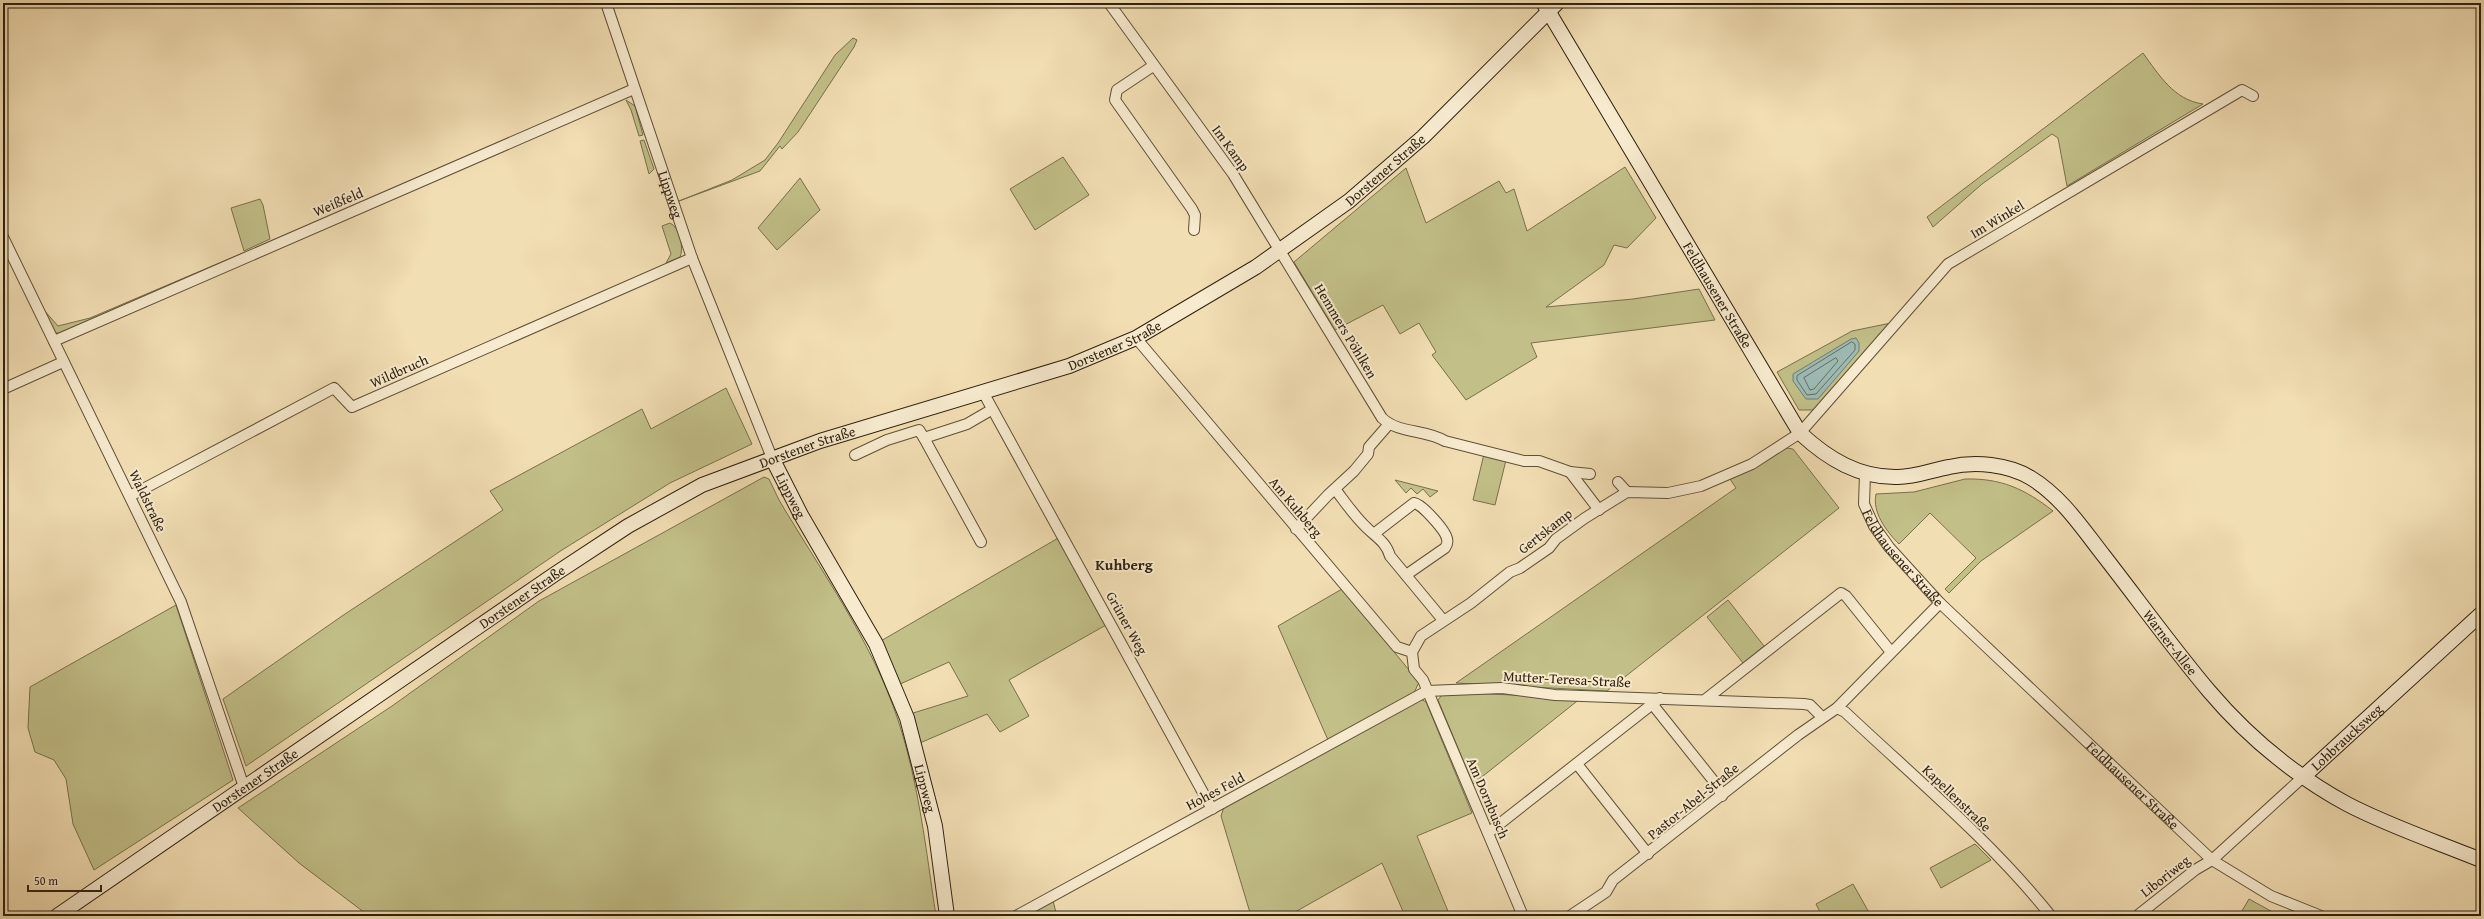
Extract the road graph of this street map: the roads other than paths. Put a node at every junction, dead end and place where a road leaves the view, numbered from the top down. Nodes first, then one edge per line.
1 (606, 3) edge
2 (1109, 3) edge
3 (1550, 6) edge
4 (1153, 66) junction
5 (634, 89) junction
6 (2253, 96) dead end
7 (1194, 230) dead end
8 (3, 237) edge
9 (1280, 251) junction
10 (692, 258) junction
11 (1136, 338) junction
12 (54, 341) junction
13 (64, 362) junction
14 (3, 389) edge
15 (983, 392) junction
16 (991, 410) junction
17 (1389, 424) junction
18 (1800, 433) junction
19 (924, 438) junction
20 (855, 456) dead end
21 (772, 458) junction
22 (1570, 472) junction
23 (1590, 474) dead end
24 (1865, 474) junction
25 (1618, 482) dead end
26 (1335, 489) junction
27 (1627, 492) junction
28 (130, 496) junction
29 (1599, 510) junction
30 (1296, 530) junction
31 (1376, 533) junction
32 (981, 542) dead end
33 (1406, 575) junction
34 (1940, 603) junction
35 (2481, 614) edge
36 (1443, 620) junction
37 (1412, 652) junction
38 (1891, 652) junction
39 (1427, 691) junction
40 (1706, 699) junction
41 (1657, 701) junction
42 (1837, 708) junction
43 (1822, 717) junction
44 (1577, 764) junction
45 (2303, 777) junction
46 (244, 786) junction
47 (1722, 796) junction
48 (1212, 809) junction
49 (1488, 833) junction
50 (1648, 854) junction
51 (2212, 860) junction
52 (2481, 860) edge
53 (57, 916) edge
54 (947, 916) edge
55 (1016, 916) edge
56 (1523, 916) edge
57 (1570, 916) edge
58 (2051, 916) edge
59 (2137, 916) edge
60 (2321, 916) edge

1 - 5 street, Lippweg
2 - 4 street, Im Kamp
3 - 9 street, Dorstener Straße
3 - 18 street, Feldhausener Straße
4 - 7 street
4 - 9 street, Im Kamp
5 - 10 street, Lippweg
5 - 12 street, Weißfeld
6 - 18 street, Im Winkel
8 - 12 street, Waldstraße
9 - 11 street, Dorstener Straße
9 - 17 street, Hemmers Pöhlken
10 - 21 street, Lippweg
10 - 28 street, Wildbruch
11 - 15 street, Dorstener Straße
11 - 30 street, Am Kuhberg
12 - 13 street, Waldstraße
13 - 14 street
13 - 28 street, Waldstraße
15 - 16 street, Grüner Weg
15 - 21 street, Dorstener Straße
16 - 19 street
16 - 48 street, Grüner Weg
17 - 22 street
17 - 26 street
18 - 24 street, Feldhausener Straße
18 - 27 street
19 - 20 street
19 - 32 street
21 - 46 street, Dorstener Straße
21 - 54 street, Lippweg
22 - 23 street
22 - 29 street
24 - 34 street, Feldhausener Straße
24 - 45 street, Warner-Allee
25 - 27 street
26 - 30 street
26 - 31 street
27 - 29 street, Gertskamp
28 - 46 street, Waldstraße
29 - 36 street, Gertskamp
30 - 37 street, Am Kuhberg
31 - 33 street
31 - 33 street
33 - 36 street
34 - 38 street
34 - 51 street, Feldhausener Straße
35 - 45 street, Lohbraucksweg
36 - 37 street, Gertskamp
37 - 39 street
38 - 40 street
38 - 42 street
39 - 41 street, Mutter-Teresa-Straße
39 - 48 street, Hohes Feld
39 - 49 street, Am Dornbusch
40 - 41 street, Mutter-Teresa-Straße
40 - 43 street, Mutter-Teresa-Straße
41 - 44 street
41 - 47 street
42 - 43 street, Pastor-Abel-Straße
42 - 58 street, Kapellenstraße
43 - 47 street, Pastor-Abel-Straße
44 - 49 street
44 - 50 street
45 - 51 street, Lohbraucksweg
45 - 52 street, Warner-Allee
46 - 53 street, Dorstener Straße
47 - 50 street, Pastor-Abel-Straße
48 - 55 street, Hohes Feld
49 - 56 street, Am Dornbusch
50 - 57 street, Pastor-Abel-Straße
51 - 59 street, Liboriweg
51 - 60 street, Feldhausener Straße

